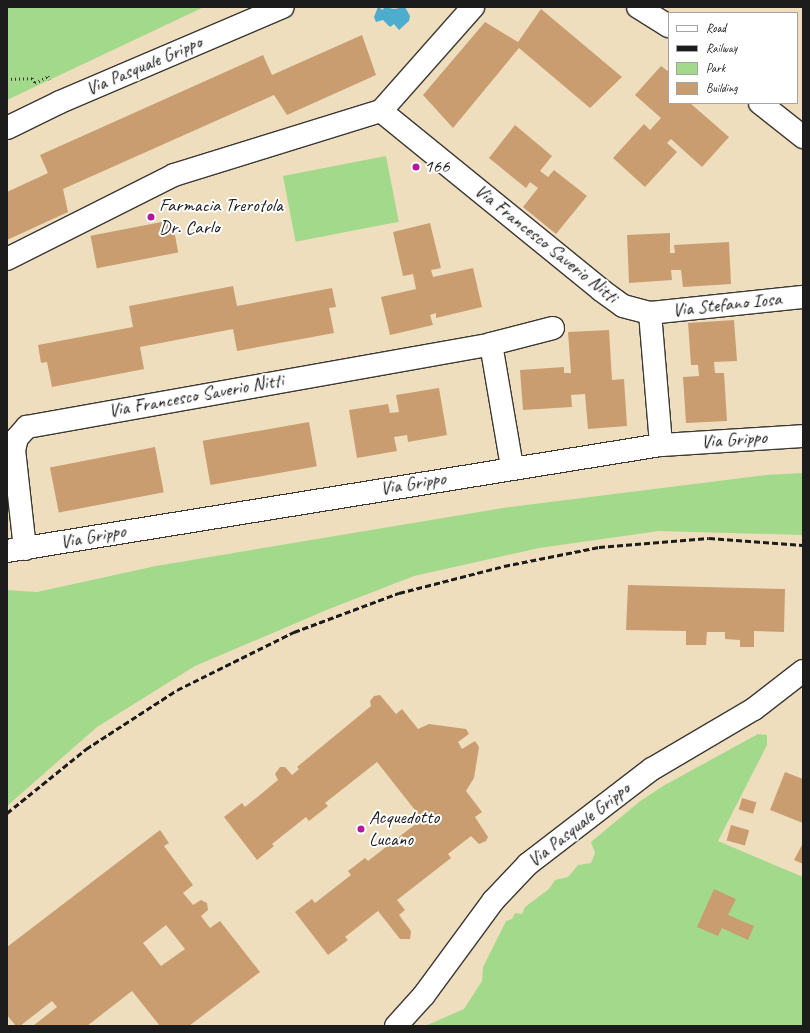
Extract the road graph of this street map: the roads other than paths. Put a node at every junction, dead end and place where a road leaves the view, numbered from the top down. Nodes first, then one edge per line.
1 (283, 7) edge
2 (473, 7) edge
3 (638, 7) edge
4 (668, 25) edge
5 (761, 104) edge
6 (381, 111) junction
7 (7, 128) edge
8 (803, 137) edge
9 (7, 259) edge
10 (803, 297) edge
11 (650, 313) junction
12 (553, 328) dead end
13 (491, 344) junction
14 (803, 436) edge
15 (662, 445) junction
16 (512, 467) junction
17 (16, 550) edge
18 (803, 671) edge
19 (396, 1026) edge

1 - 7 street, Via Pasquale Grippo
2 - 6 street
3 - 4 street
5 - 8 street
6 - 9 street
6 - 11 street, Via Francesco Saverio Nitti
10 - 11 street, Via Stefano Iosa
11 - 15 street
12 - 13 street, Via Francesco Saverio Nitti
13 - 16 street
13 - 17 street, Via Francesco Saverio Nitti
14 - 15 street, Via Grippo
15 - 16 street, Via Grippo
16 - 17 street, Via Grippo
18 - 19 street, Via Pasquale Grippo

